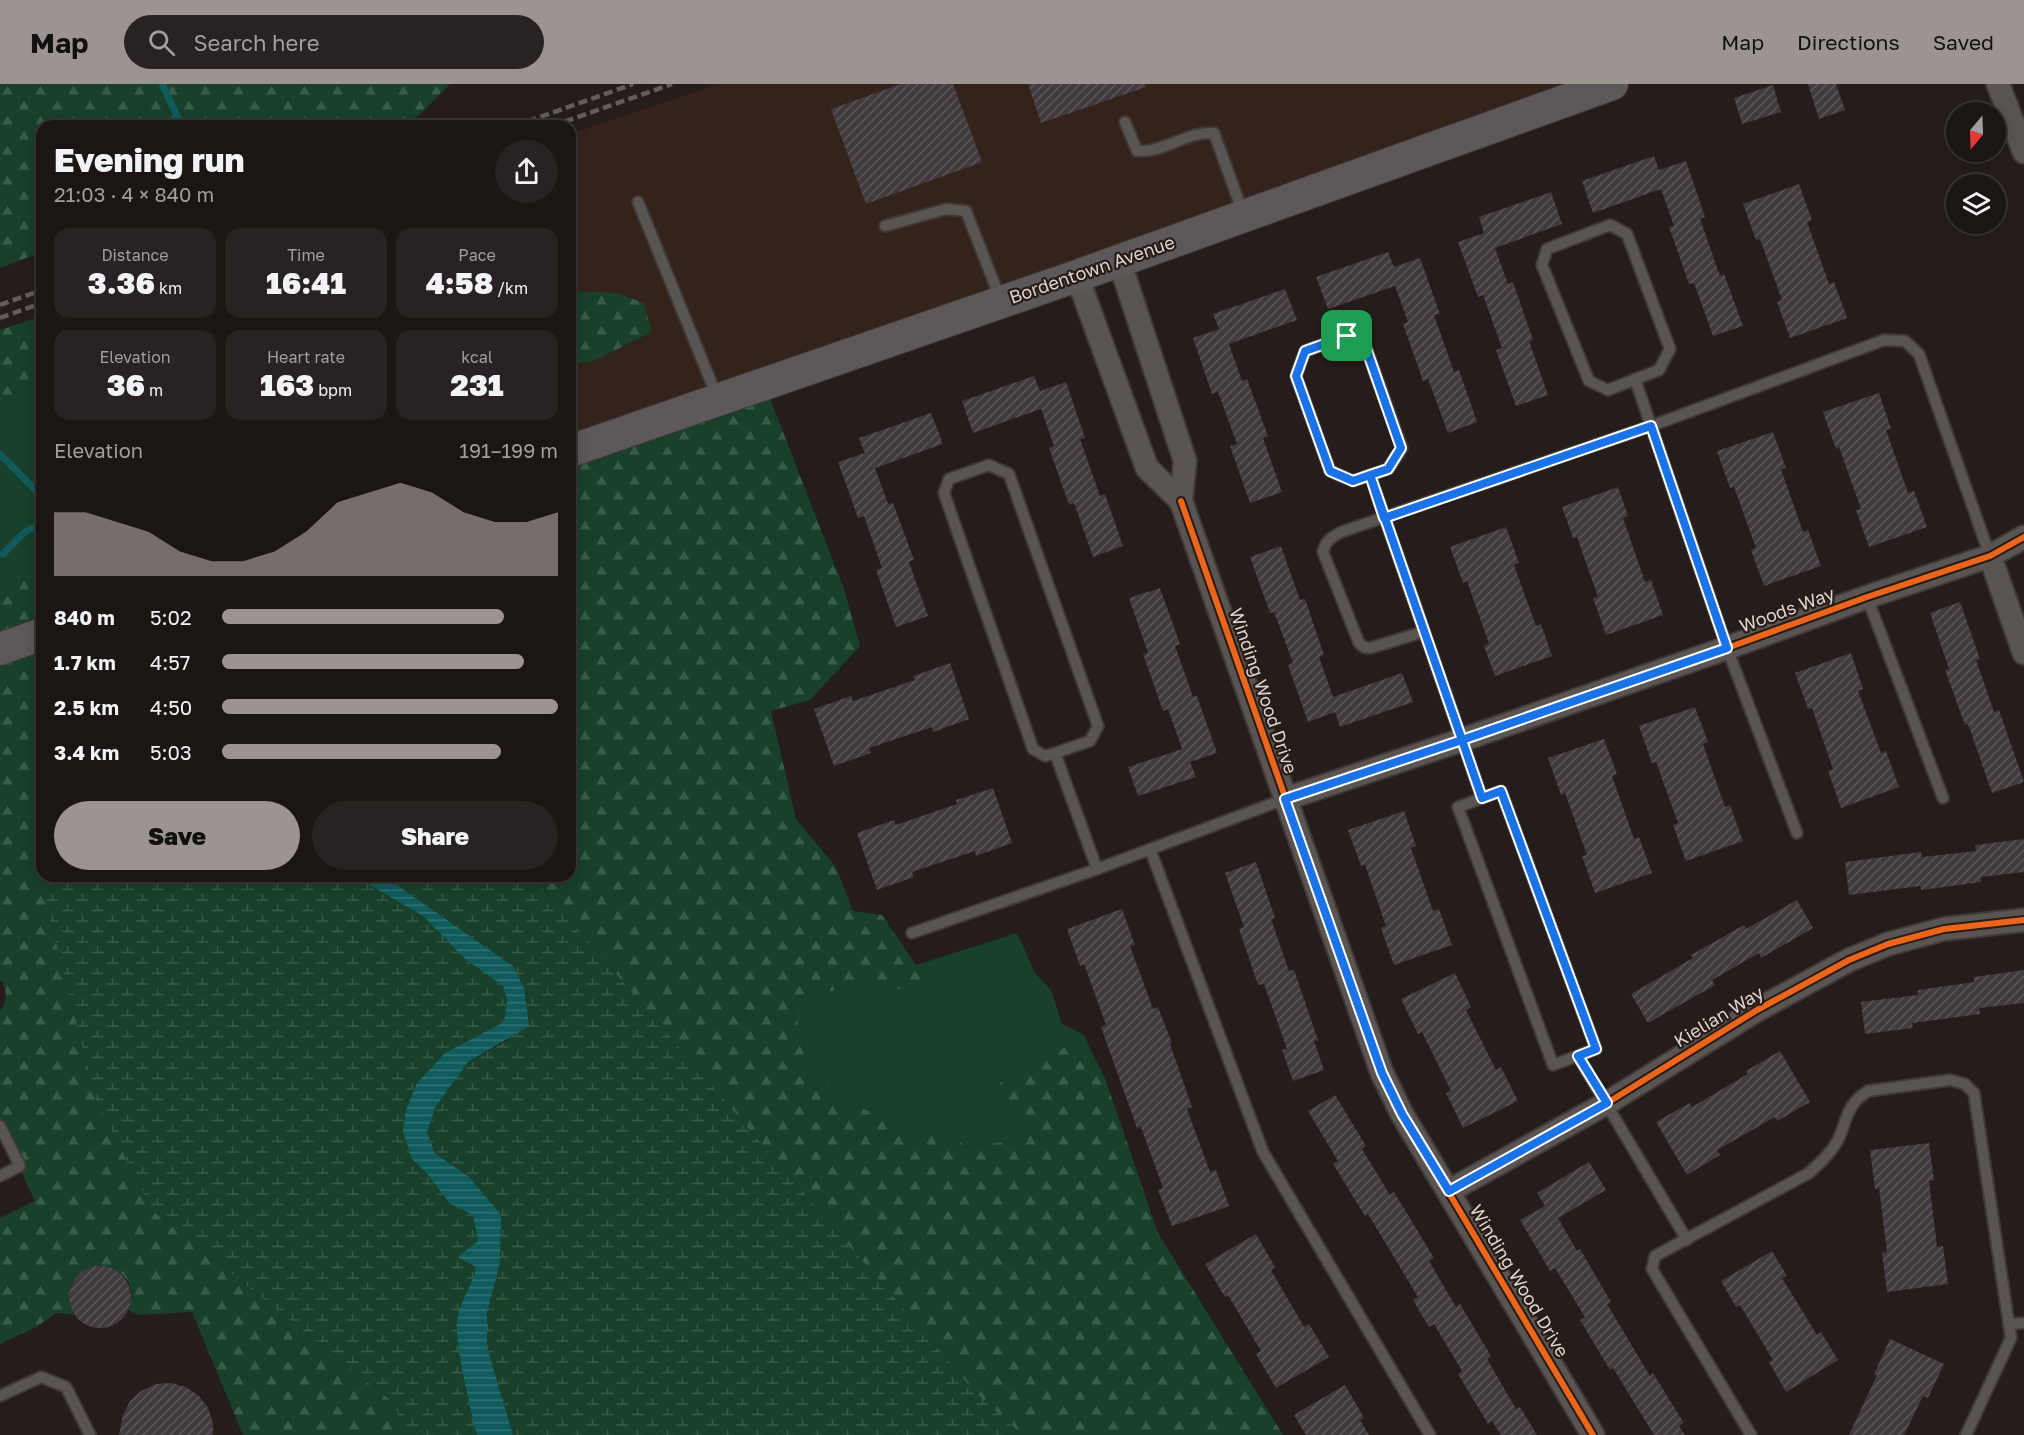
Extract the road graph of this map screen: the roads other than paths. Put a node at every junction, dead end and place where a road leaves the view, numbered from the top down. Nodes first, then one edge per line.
1 (1612, 84) edge
2 (1998, 84) edge
3 (1125, 122) dead end
4 (2024, 152) edge
5 (638, 202) dead end
6 (1244, 216) junction
7 (885, 226) dead end
8 (1119, 260) junction
9 (1077, 276) junction
10 (1001, 302) junction
11 (1635, 379) junction
12 (718, 399) junction
13 (1651, 426) junction
14 (576, 448) edge
15 (1370, 475) junction
16 (1181, 501) junction
17 (1384, 518) junction
18 (2024, 537) edge
19 (1990, 556) junction
20 (1867, 597) junction
21 (1423, 632) junction
22 (36, 636) edge
23 (1727, 648) junction
24 (0, 649) edge
25 (2024, 654) edge
26 (1462, 740) junction
27 (1054, 753) junction
28 (1482, 798) junction
29 (1943, 798) dead end
30 (1285, 799) junction
31 (1797, 833) dead end
32 (1150, 849) junction
33 (1097, 869) junction
34 (2024, 920) edge
35 (912, 933) dead end
36 (1578, 1056) junction
37 (1607, 1103) junction
38 (0, 1126) edge
39 (0, 1176) edge
40 (1449, 1191) junction
41 (1687, 1240) junction
42 (2024, 1323) edge
43 (2009, 1324) junction
44 (0, 1396) edge
45 (90, 1435) edge
46 (1430, 1435) edge
47 (1593, 1435) edge
48 (1751, 1435) edge
49 (1966, 1435) edge

1 - 6 main road, Bordentown Avenue
2 - 4 street
3 - 6 lane
5 - 12 lane
6 - 8 main road, Bordentown Avenue
7 - 10 lane
8 - 9 main road, Bordentown Avenue
8 - 16 street, Winding Wood Drive
9 - 10 main road, Bordentown Avenue
9 - 16 street, Winding Wood Drive
10 - 12 main road, Bordentown Avenue
11 - 11 lane
11 - 13 lane
12 - 14 main road, Bordentown Avenue
13 - 17 lane
13 - 19 lane
13 - 23 lane
15 - 15 lane
15 - 17 lane
16 - 30 street, Winding Wood Drive
17 - 21 lane
17 - 21 lane
18 - 19 street, Woods Way
19 - 20 street, Woods Way
19 - 25 street
20 - 23 street, Woods Way
20 - 29 lane
21 - 26 lane
22 - 24 main road
23 - 26 street, Woods Way
23 - 31 lane
26 - 28 lane
26 - 30 street, Woods Way
27 - 27 lane
27 - 33 lane
28 - 36 lane
28 - 36 lane
30 - 32 lane
30 - 40 street, Winding Wood Drive
32 - 33 lane
32 - 46 lane
33 - 35 lane
34 - 37 street, Kielian Way
36 - 37 lane
37 - 40 street, Kielian Way
37 - 41 lane
38 - 39 lane
40 - 47 street, Winding Wood Drive
41 - 43 lane
41 - 48 lane
42 - 43 lane
43 - 49 lane
44 - 45 lane

